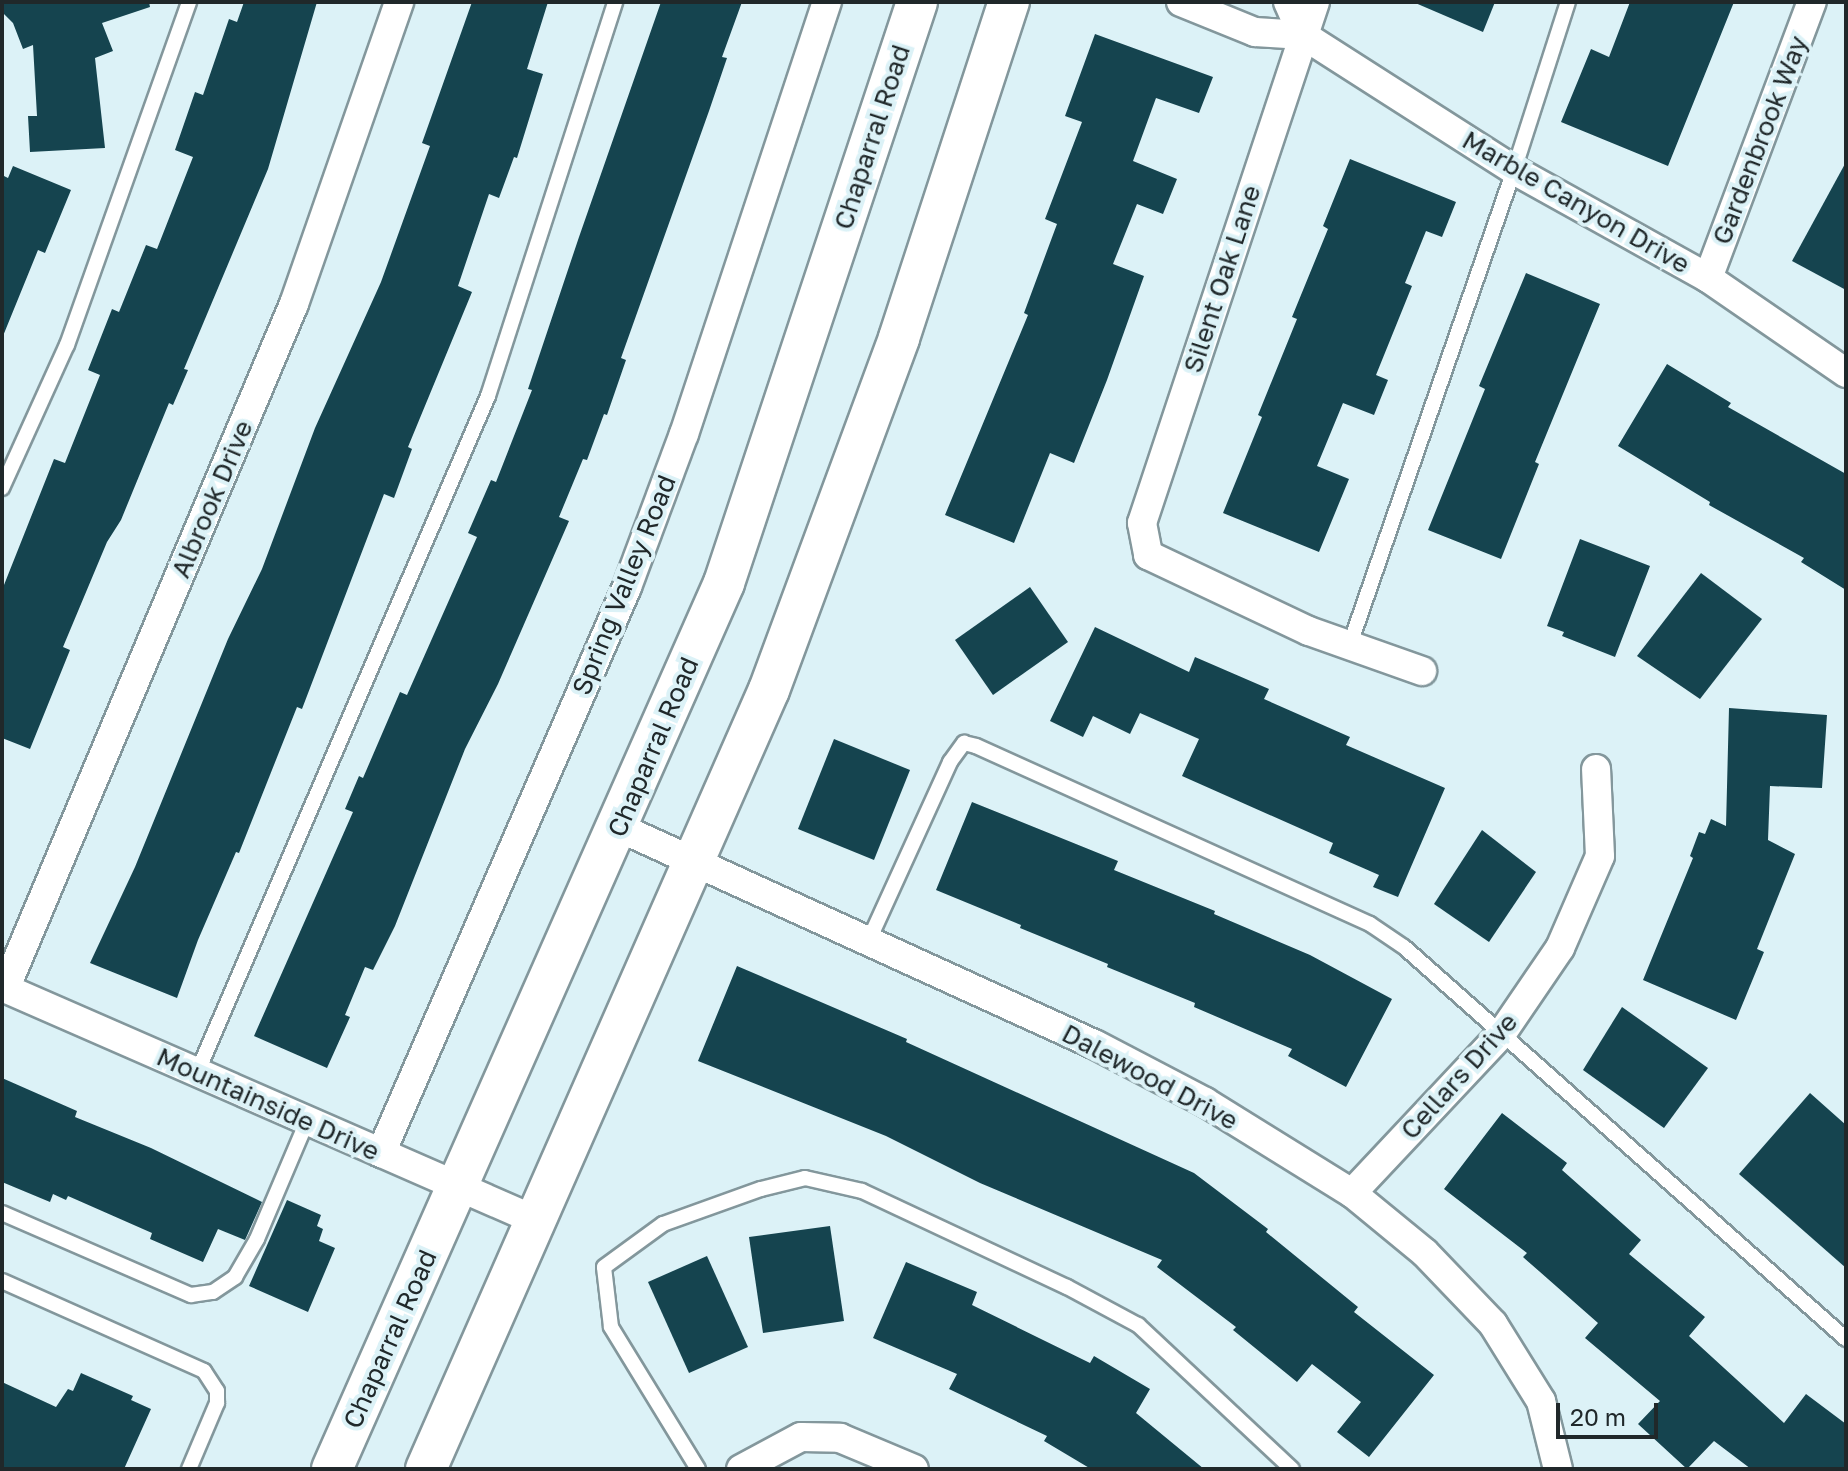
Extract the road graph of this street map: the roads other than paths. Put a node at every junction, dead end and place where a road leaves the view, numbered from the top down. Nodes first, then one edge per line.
1 (189, 2) edge
2 (399, 2) edge
3 (615, 2) edge
4 (827, 2) edge
5 (917, 2) edge
6 (1009, 2) edge
7 (1181, 2) edge
8 (1288, 2) edge
9 (1315, 2) edge
10 (1568, 2) edge
11 (1812, 2) edge
12 (1303, 35) junction
13 (1514, 170) junction
14 (1708, 278) junction
15 (1846, 373) edge
16 (2, 488) edge
17 (1349, 647) junction
18 (1422, 671) dead end
19 (1596, 769) dead end
20 (618, 827) junction
21 (692, 859) junction
22 (869, 940) junction
23 (4, 988) edge
24 (1502, 1033) junction
25 (197, 1073) junction
26 (307, 1121) junction
27 (381, 1153) junction
28 (458, 1187) junction
29 (1352, 1193) junction
30 (2, 1213) edge
31 (535, 1220) junction
32 (2, 1281) edge
33 (1846, 1339) edge
34 (189, 1469) edge
35 (332, 1469) edge
36 (426, 1469) edge
37 (698, 1469) edge
38 (741, 1469) edge
39 (914, 1469) edge
40 (1292, 1469) edge
41 (1558, 1469) edge

1 - 16 lane
2 - 23 street, Albrook Drive
3 - 25 lane
4 - 27 street, Spring Valley Road
5 - 20 main road, Chaparral Road
6 - 21 main road
7 - 12 street, Marble Canyon Drive
8 - 12 street
9 - 12 street, Silent Oak Lane
10 - 13 lane
11 - 14 street, Gardenbrook Way
12 - 13 street, Marble Canyon Drive
12 - 17 street, Silent Oak Lane
13 - 14 street, Marble Canyon Drive
13 - 17 lane
14 - 15 street, Marble Canyon Drive
17 - 18 street
19 - 24 street, Cellars Drive
20 - 21 street, Dalewood Drive
20 - 28 main road, Chaparral Road
21 - 22 street, Dalewood Drive
21 - 31 main road
22 - 24 lane
22 - 29 street, Dalewood Drive
23 - 25 street, Mountainside Drive
24 - 29 street, Cellars Drive
24 - 33 lane
25 - 26 street, Mountainside Drive
26 - 27 street, Mountainside Drive
26 - 30 lane
27 - 28 street, Mountainside Drive
28 - 31 street, Mountainside Drive
28 - 35 main road, Chaparral Road
29 - 41 street, Dalewood Drive
31 - 36 main road
32 - 34 lane
37 - 40 lane
38 - 39 street

